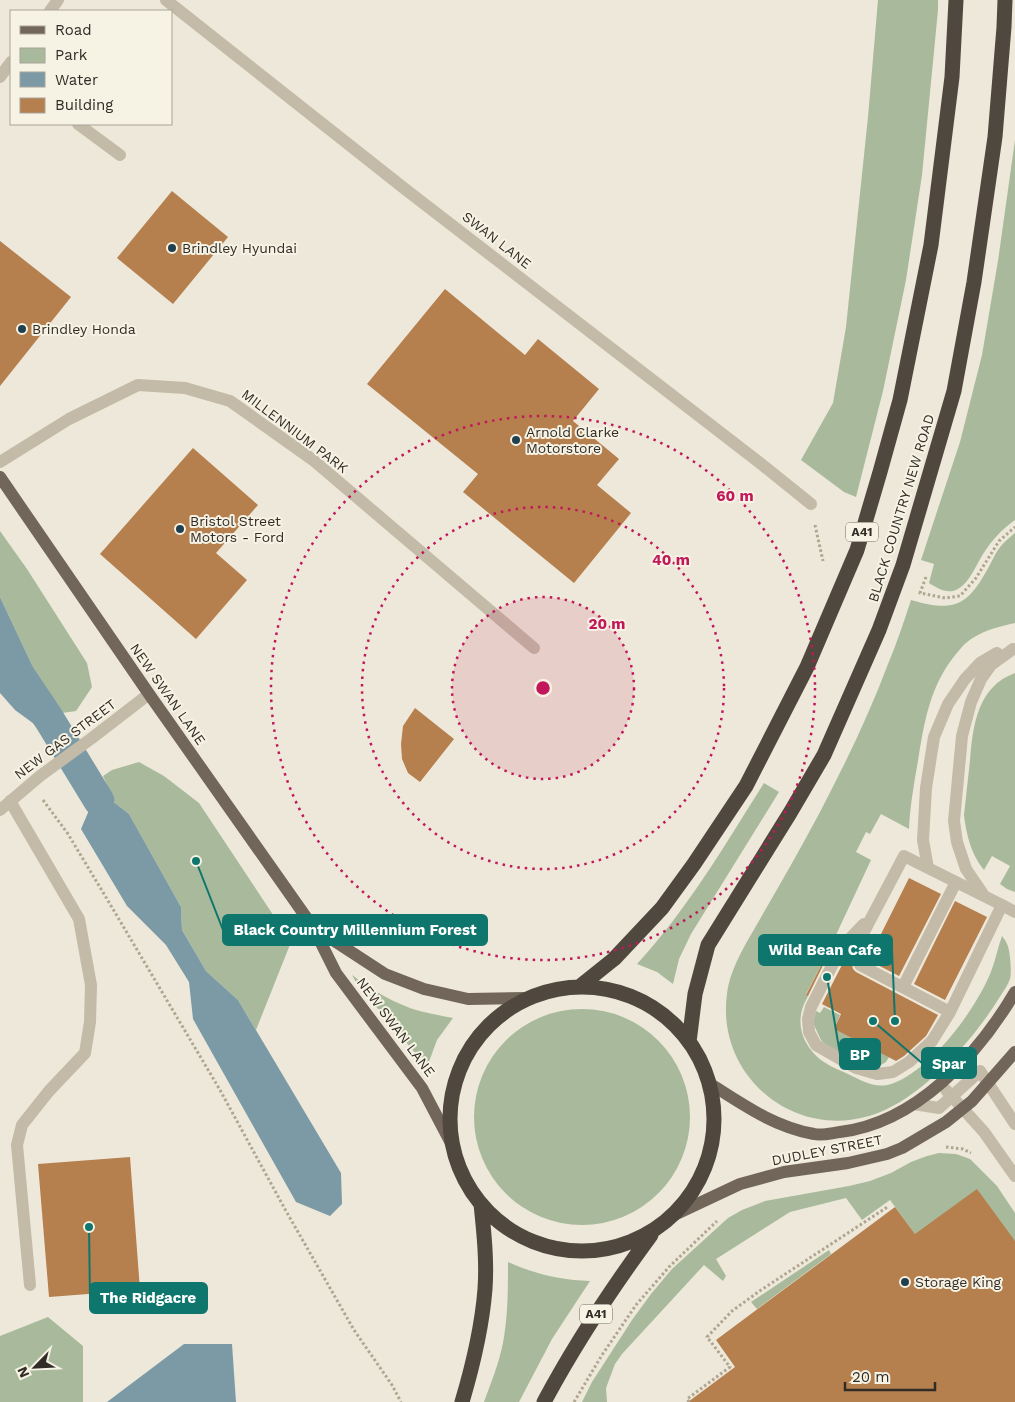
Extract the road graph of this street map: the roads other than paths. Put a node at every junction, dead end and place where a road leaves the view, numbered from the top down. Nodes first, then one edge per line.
1 (166, 0) edge
2 (956, 0) edge
3 (1004, 0) edge
4 (79, 125) edge
5 (120, 155) dead end
6 (0, 462) edge
7 (0, 477) edge
8 (811, 504) road end
9 (534, 648) dead end
10 (1014, 649) edge
11 (149, 694) junction
12 (10, 801) junction
13 (0, 810) edge
14 (928, 868) junction
15 (956, 882) junction
16 (985, 896) junction
17 (1002, 905) junction
18 (1015, 912) edge
19 (872, 916) junction
20 (313, 926) junction
21 (579, 987) junction
22 (903, 987) junction
23 (1015, 992) edge
24 (529, 998) junction
25 (950, 1012) junction
26 (689, 1042) junction
27 (1015, 1052) edge
28 (709, 1083) junction
29 (940, 1083) junction
30 (988, 1083) junction
31 (952, 1096) junction
32 (914, 1104) junction
33 (963, 1108) junction
34 (1015, 1124) edge
35 (453, 1147) junction
36 (1015, 1176) edge
37 (482, 1204) junction
38 (674, 1215) junction
39 (655, 1230) junction
40 (30, 1285) dead end
41 (462, 1402) edge
42 (544, 1402) edge

1 - 8 street, SWAN LANE
2 - 21 highway, A41
3 - 26 highway, BLACK COUNTRY NEW ROAD
4 - 5 street
6 - 9 street, MILLENNIUM PARK
7 - 11 main road, NEW SWAN LANE
10 - 14 street
10 - 16 street
11 - 12 street, NEW GAS STREET
11 - 20 main road, NEW SWAN LANE
12 - 13 street, NEW GAS STREET
12 - 40 street
14 - 15 street
14 - 19 street
15 - 16 street
15 - 22 street
16 - 17 street
17 - 18 street
17 - 25 street
19 - 22 street
19 - 25 street
20 - 24 main road, NEW SWAN LANE
20 - 35 main road, NEW SWAN LANE
21 - 24 highway
21 - 26 highway
22 - 25 street
23 - 29 main road, DUDLEY STREET
24 - 35 highway
26 - 28 highway
27 - 30 main road, DUDLEY STREET
28 - 32 main road, DUDLEY STREET
28 - 38 highway
29 - 31 street
29 - 32 main road, DUDLEY STREET
30 - 31 street
30 - 33 main road, DUDLEY STREET
30 - 34 street
31 - 32 street
31 - 33 street
33 - 36 street
33 - 38 main road, DUDLEY STREET
35 - 37 highway
37 - 39 highway
37 - 41 highway
38 - 39 highway
39 - 42 highway, A41

